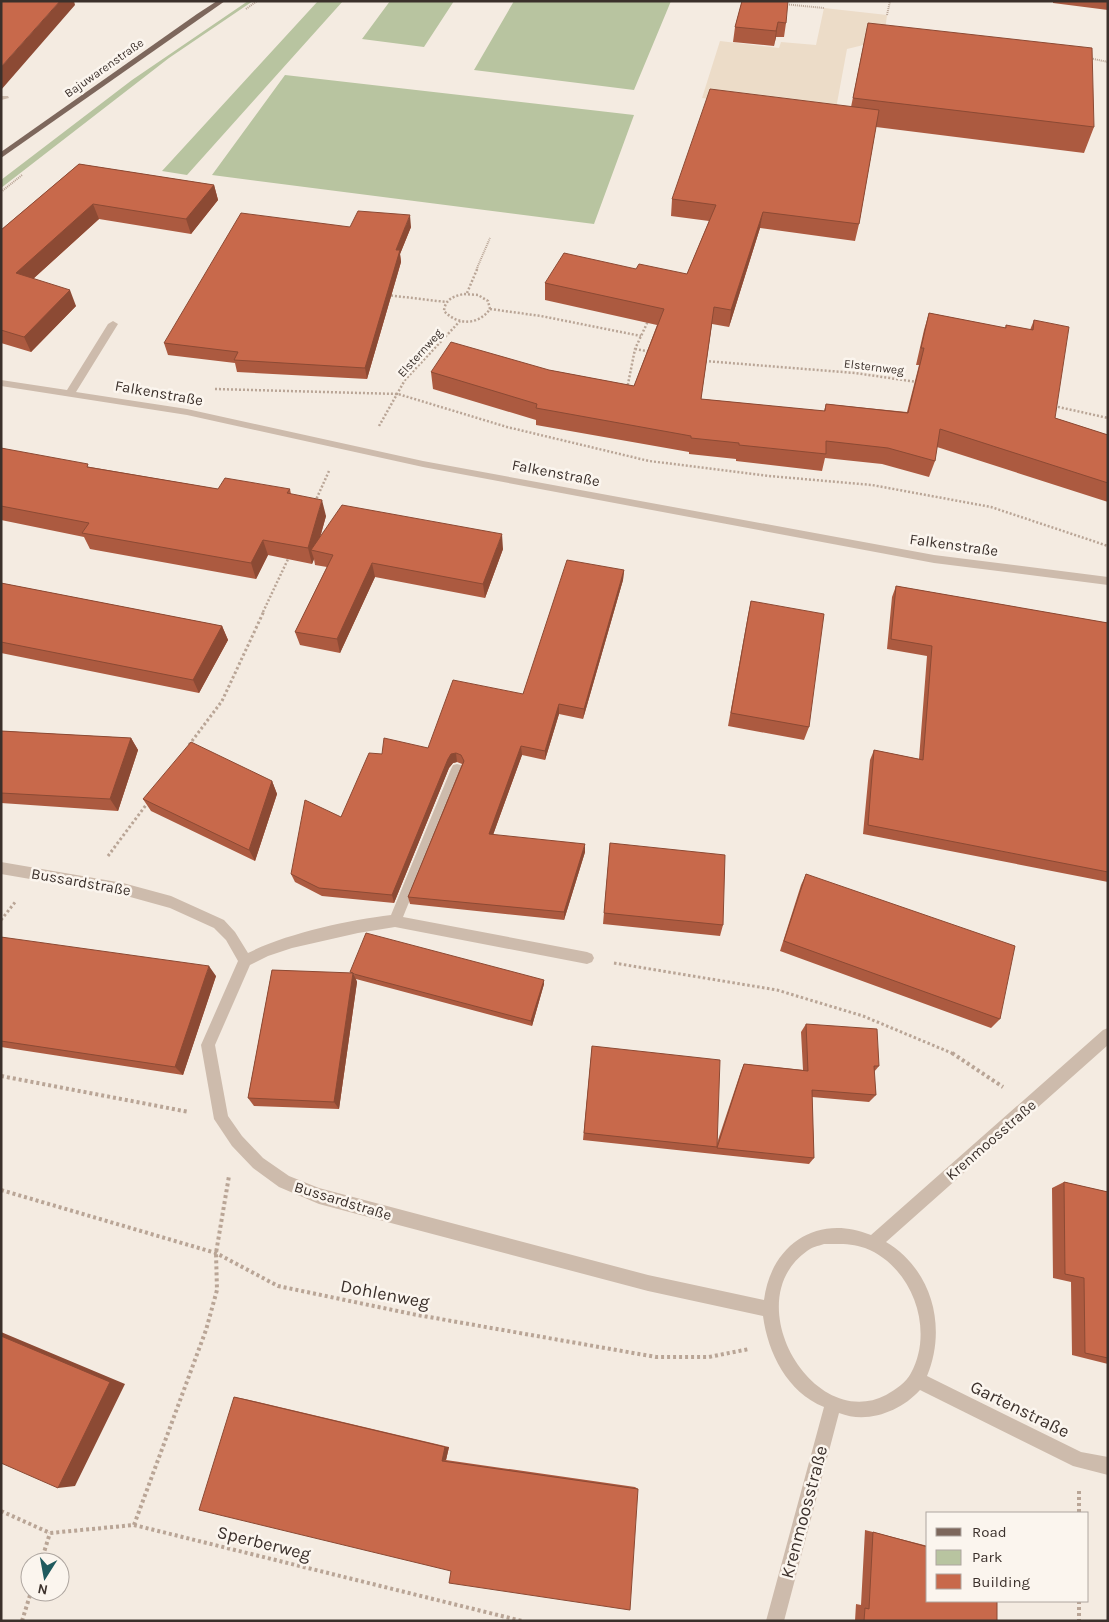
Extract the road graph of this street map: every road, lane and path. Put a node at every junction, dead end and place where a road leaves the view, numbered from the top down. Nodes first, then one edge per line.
1 (222, 1) edge
2 (890, 1) edge
3 (780, 3) edge
4 (824, 8) dead end
5 (888, 15) dead end
6 (1083, 57) edge
7 (1108, 62) edge
8 (1, 156) edge
9 (490, 238) dead end
10 (467, 294) junction
11 (380, 295) edge
12 (446, 302) junction
13 (490, 309) junction
14 (649, 319) edge
15 (460, 321) junction
16 (113, 324) dead end
17 (641, 336) junction
18 (635, 349) junction
19 (653, 352) edge
20 (697, 360) edge
21 (920, 382) edge
22 (1, 383) edge
23 (210, 389) dead end
24 (627, 391) edge
25 (70, 393) junction
26 (398, 394) junction
27 (1051, 406) edge
28 (1108, 418) edge
29 (340, 447) junction
30 (364, 451) junction
31 (313, 506) edge
32 (1108, 546) edge
33 (292, 550) edge
34 (1108, 581) edge
35 (187, 748) edge
36 (457, 769) edge
37 (152, 796) edge
38 (1, 868) edge
39 (88, 883) junction
40 (395, 921) junction
41 (587, 958) joint
42 (245, 961) junction
43 (1108, 1035) edge
44 (1, 1076) edge
45 (1030, 1106) junction
46 (221, 1119) junction
47 (236, 1141) junction
48 (1, 1190) edge
49 (873, 1243) junction
50 (216, 1253) junction
51 (770, 1310) junction
52 (776, 1344) junction
53 (917, 1380) junction
54 (833, 1404) junction
55 (1108, 1466) edge
56 (1, 1511) edge
57 (134, 1525) junction
58 (50, 1533) junction
59 (44, 1552) edge
60 (28, 1602) edge
61 (1079, 1602) edge
62 (22, 1621) edge
63 (522, 1621) edge
64 (775, 1621) edge
65 (1080, 1621) edge

1 - 8 main road, Bajuwarenstraße
2 - 5 path
3 - 4 path
6 - 7 path
9 - 10 path
10 - 12 path
10 - 13 path
11 - 12 path
12 - 15 path, Elsternweg
13 - 15 path, Elsternweg
13 - 17 path
14 - 17 path
15 - 26 path, Elsternweg
16 - 25 street
17 - 18 path
18 - 19 path
18 - 24 path
20 - 21 path, Elsternweg
22 - 25 street, Falkenstraße
23 - 26 path
25 - 29 street, Falkenstraße
26 - 30 path, Elsternweg
26 - 32 path
27 - 28 path
29 - 30 street, Falkenstraße
29 - 31 path
30 - 34 street, Falkenstraße
33 - 35 path
36 - 40 street
37 - 39 path
38 - 39 street, Bussardstraße
39 - 42 street, Bussardstraße
40 - 41 street
40 - 42 street
41 - 45 path
42 - 46 street, Bussardstraße
43 - 45 street, Krenmoosstraße
44 - 46 path
45 - 49 street, Krenmoosstraße
46 - 47 street, Bussardstraße
47 - 50 path
47 - 51 street, Bussardstraße
48 - 50 path, Dohlenweg
49 - 51 street
49 - 53 street
50 - 52 path, Dohlenweg
50 - 57 path
51 - 52 street
52 - 54 street
53 - 54 street
53 - 55 street, Gartenstraße
54 - 64 street, Krenmoosstraße
56 - 58 path, Sperberweg
57 - 58 path, Sperberweg
57 - 63 path, Sperberweg
58 - 59 path
60 - 62 path
61 - 65 path

